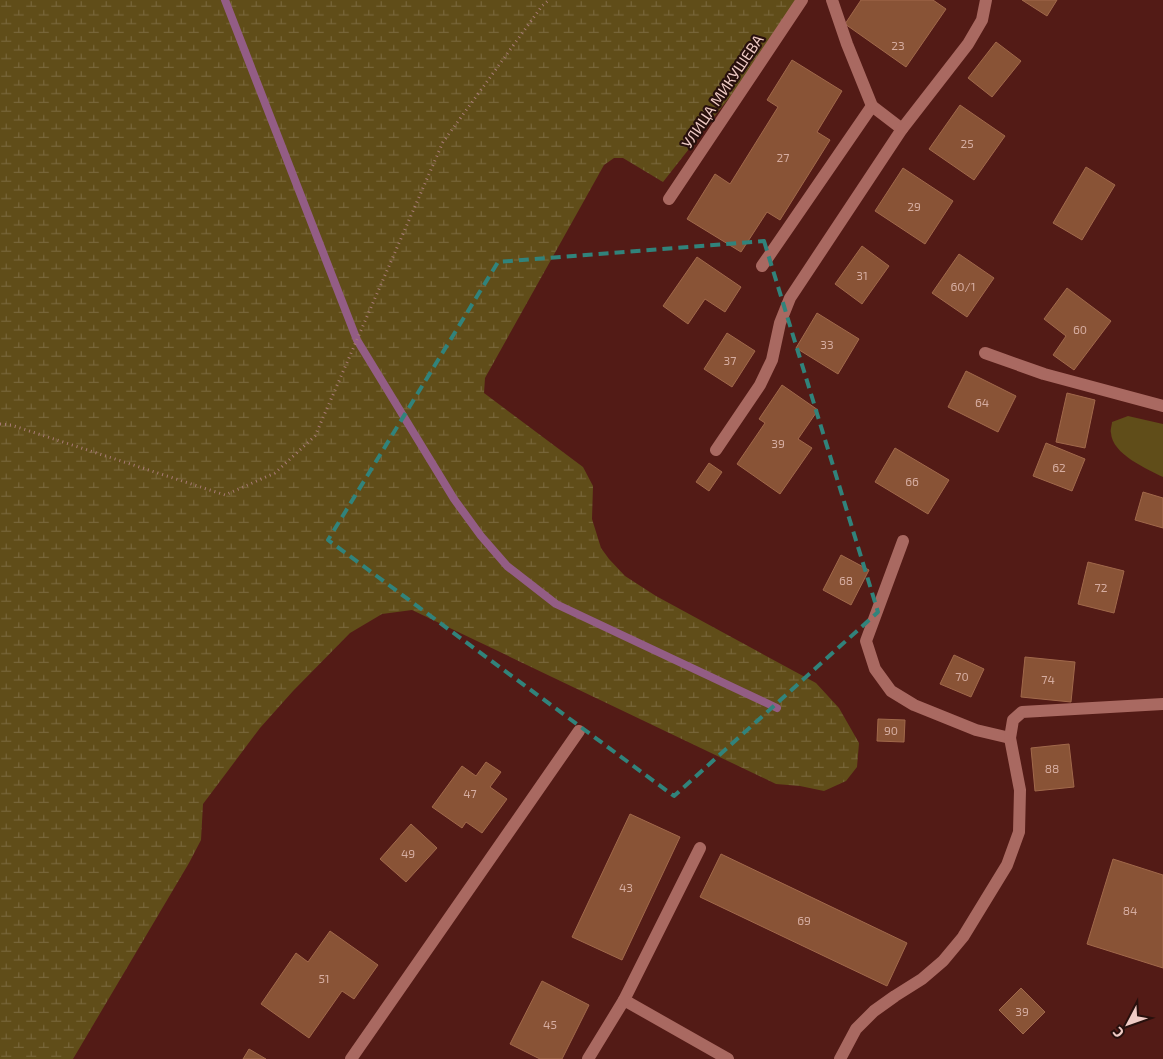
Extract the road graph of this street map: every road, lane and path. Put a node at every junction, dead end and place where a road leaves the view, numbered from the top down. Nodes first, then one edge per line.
1 (549, 0) edge
2 (802, 0) edge
3 (832, 0) edge
4 (986, 0) edge
5 (872, 106) junction
6 (902, 129) junction
7 (669, 199) dead end
8 (762, 266) dead end
9 (985, 353) dead end
10 (1163, 406) edge
11 (0, 424) edge
12 (716, 450) dead end
13 (903, 541) dead end
14 (1163, 704) edge
15 (579, 731) dead end
16 (1010, 738) junction
17 (700, 848) dead end
18 (624, 1000) junction
19 (350, 1059) edge
20 (588, 1059) edge
21 (728, 1059) edge
22 (840, 1059) edge

1 - 11 path
2 - 7 street, УЛИЦА МИКУШЕВА
3 - 5 street
4 - 6 street
5 - 6 street
5 - 8 street
6 - 12 street
9 - 10 street
13 - 16 street
14 - 16 street
15 - 19 street
16 - 22 street
17 - 18 street
18 - 20 street
18 - 21 street

